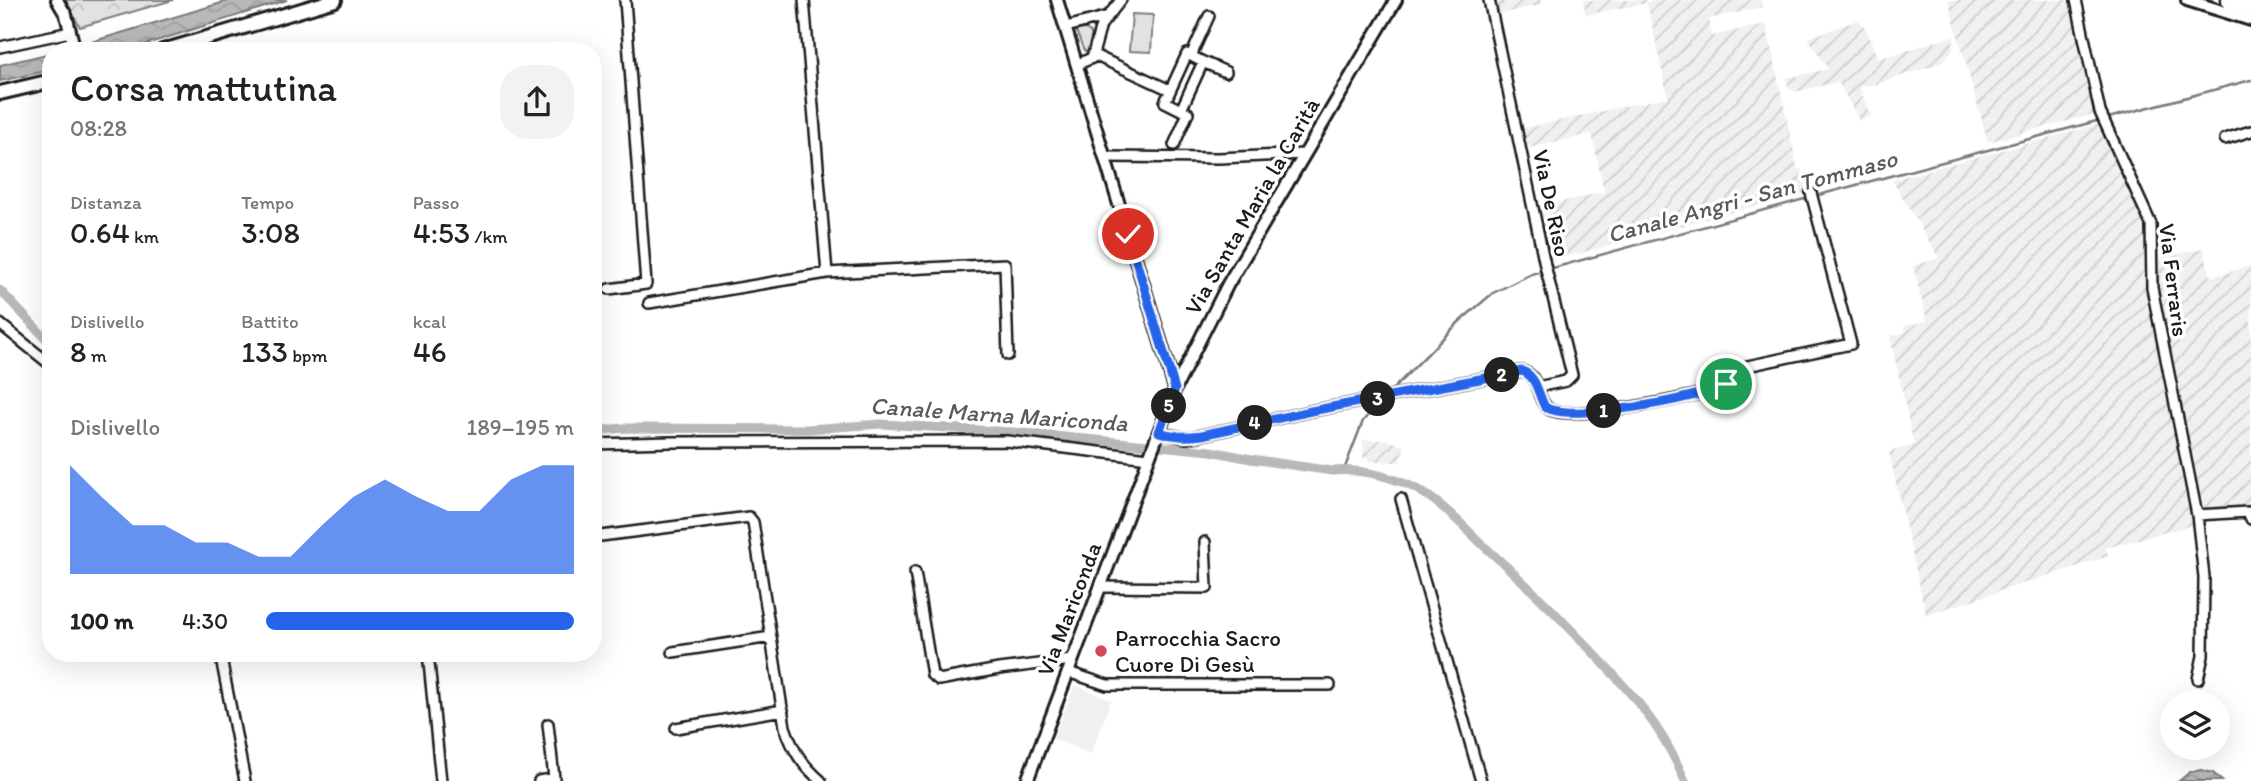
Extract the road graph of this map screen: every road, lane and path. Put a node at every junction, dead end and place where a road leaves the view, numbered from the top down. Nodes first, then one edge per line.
1 (57, 0) edge
2 (335, 0) edge
3 (625, 0) edge
4 (804, 0) edge
5 (1057, 0) edge
6 (1121, 0) edge
7 (1396, 0) edge
8 (1489, 0) edge
9 (2076, 0) edge
10 (2187, 0) edge
11 (2231, 0) edge
12 (2251, 6) edge
13 (1209, 16) dead end
14 (1105, 18) junction
15 (2251, 20) edge
16 (1080, 24) junction
17 (1066, 27) junction
18 (71, 35) junction
19 (1097, 38) junction
20 (73, 42) edge
21 (193, 42) edge
22 (0, 47) edge
23 (1094, 55) junction
24 (1191, 56) junction
25 (1203, 62) junction
26 (1078, 64) junction
27 (1226, 72) dead end
28 (42, 84) edge
29 (1170, 90) junction
30 (0, 93) edge
31 (1181, 110) junction
32 (2251, 131) edge
33 (2225, 139) dead end
34 (1174, 145) dead end
35 (1304, 154) junction
36 (1106, 157) junction
37 (1812, 197) dead end
38 (827, 273) junction
39 (609, 289) dead end
40 (649, 303) dead end
41 (0, 324) edge
42 (1008, 355) dead end
43 (42, 358) edge
44 (1537, 387) junction
45 (1175, 389) junction
46 (1158, 436) junction
47 (602, 444) edge
48 (1150, 455) junction
49 (1401, 499) dead end
50 (2197, 515) junction
51 (2251, 519) edge
52 (602, 536) edge
53 (1205, 542) dead end
54 (915, 572) dead end
55 (1100, 587) junction
56 (771, 638) junction
57 (673, 652) dead end
58 (222, 662) edge
59 (429, 662) edge
60 (1070, 666) junction
61 (2198, 679) dead end
62 (1329, 685) dead end
63 (783, 710) junction
64 (548, 724) dead end
65 (676, 727) dead end
66 (245, 781) edge
67 (441, 781) edge
68 (539, 781) edge
69 (821, 781) edge
70 (1027, 781) edge
71 (1481, 781) edge

1 - 18 street
2 - 21 main road
3 - 39 street
4 - 38 street
5 - 17 street
6 - 14 street
7 - 35 street, Via Santa Maria la Carità
8 - 44 street, Via De Riso
9 - 50 street, Via Ferraris
10 - 15 street
11 - 12 highway
13 - 24 street
14 - 16 street
14 - 19 street
16 - 17 street
16 - 19 street
17 - 26 street
18 - 20 street
18 - 22 street
19 - 23 street
23 - 26 street
23 - 29 street
24 - 25 street
24 - 29 street
25 - 27 street
25 - 31 street
26 - 36 street
28 - 30 main road
29 - 31 street
31 - 34 street
32 - 33 street
35 - 36 street
35 - 45 street, Via Santa Maria la Carità
36 - 45 street
37 - 44 street
38 - 40 street
38 - 42 street
41 - 43 street
44 - 46 street
45 - 46 street, Via Santa Maria la Carità
46 - 48 street, Via Mariconda
47 - 48 street
48 - 55 street, Via Mariconda
49 - 71 street
50 - 51 street
50 - 61 street, Via Ferraris
52 - 56 street
53 - 55 street
54 - 60 street
55 - 60 street, Via Mariconda
56 - 57 street
56 - 63 street
58 - 66 street
59 - 67 street
60 - 62 street
60 - 70 street, Via Mariconda
63 - 65 street
63 - 69 street
64 - 68 street

